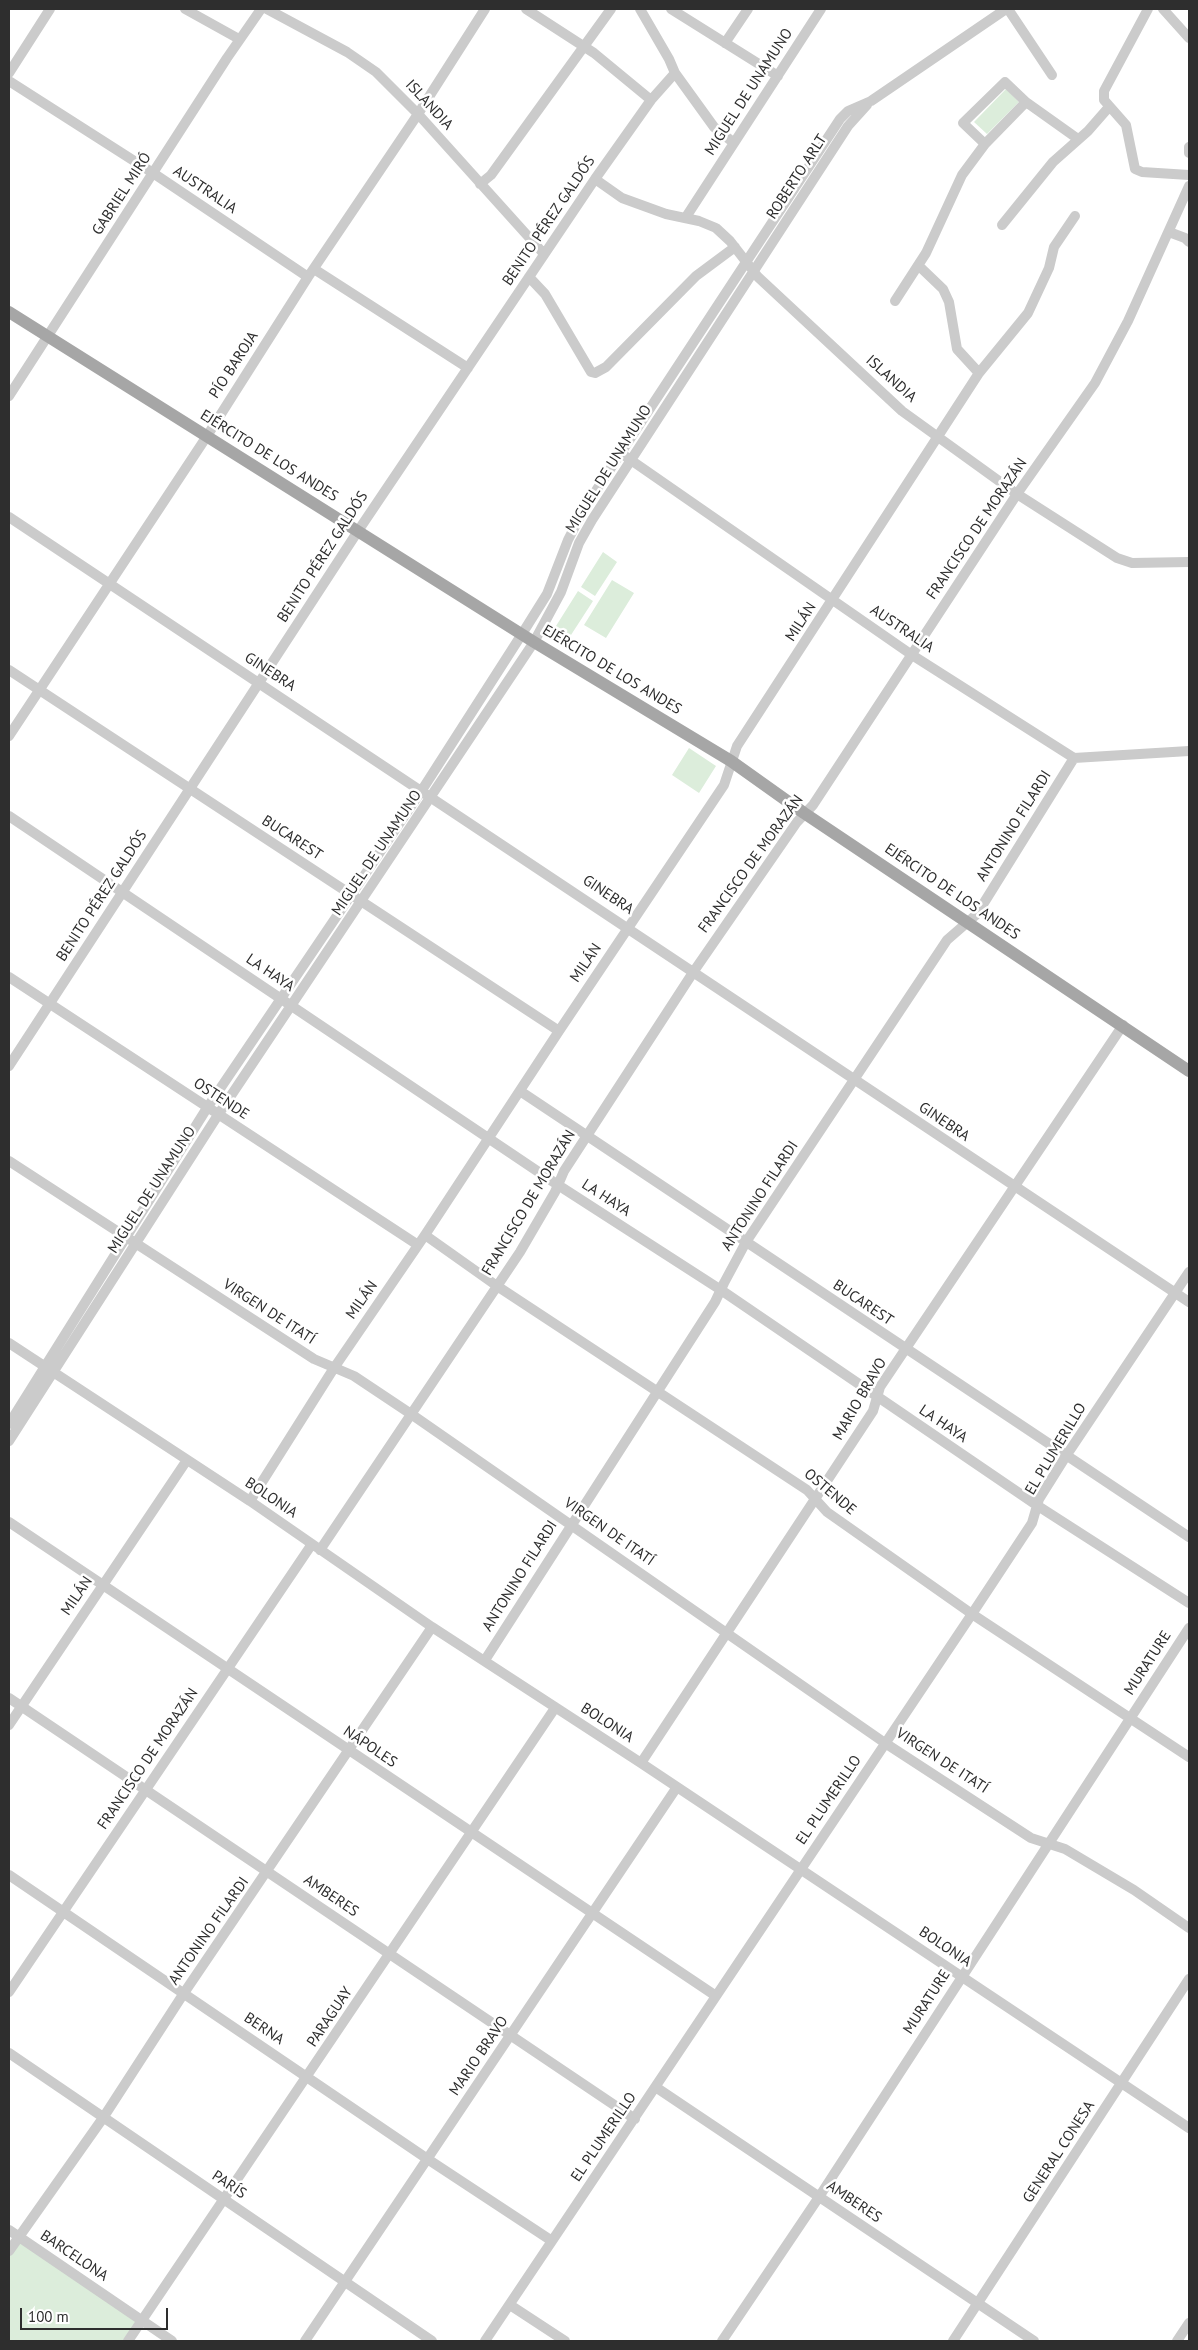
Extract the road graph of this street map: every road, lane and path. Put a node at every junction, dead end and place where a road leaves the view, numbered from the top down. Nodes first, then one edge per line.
1 (50, 9) edge
2 (185, 9) edge
3 (261, 9) edge
4 (267, 9) edge
5 (485, 9) edge
6 (526, 9) edge
7 (612, 9) edge
8 (640, 9) edge
9 (748, 9) edge
10 (821, 9) edge
11 (1007, 9) edge
12 (1148, 9) edge
13 (1163, 9) edge
14 (676, 10) edge
15 (1189, 37) edge
16 (239, 39) junction
17 (725, 43) junction
18 (585, 47) junction
19 (9, 73) edge
20 (674, 74) junction
21 (1052, 74) dead end
22 (778, 76) junction
23 (9, 81) edge
24 (651, 100) junction
25 (871, 101) junction
26 (1026, 102) junction
27 (1109, 106) junction
28 (418, 114) junction
29 (1078, 139) junction
30 (734, 143) junction
31 (986, 144) junction
32 (1189, 147) edge
33 (1189, 153) edge
34 (153, 173) junction
35 (1189, 175) edge
36 (595, 179) junction
37 (480, 184) junction
38 (1189, 186) edge
39 (1075, 216) dead end
40 (686, 217) junction
41 (1002, 226) dead end
42 (1169, 232) junction
43 (1189, 242) edge
44 (735, 247) junction
45 (544, 254) junction
46 (746, 262) junction
47 (919, 266) junction
48 (753, 272) junction
49 (311, 273) junction
50 (529, 277) junction
51 (895, 301) dead end
52 (9, 312) edge
53 (47, 336) junction
54 (468, 368) junction
55 (979, 373) junction
56 (9, 396) edge
57 (206, 436) junction
58 (938, 437) junction
59 (621, 453) junction
60 (631, 459) junction
61 (1017, 494) junction
62 (9, 517) edge
63 (358, 531) junction
64 (1189, 562) edge
65 (109, 584) junction
66 (833, 600) junction
67 (522, 634) junction
68 (534, 642) junction
69 (912, 655) junction
70 (9, 670) edge
71 (259, 683) junction
72 (39, 690) junction
73 (9, 736) edge
74 (1189, 751) edge
75 (1074, 758) junction
76 (731, 762) junction
77 (190, 790) junction
78 (422, 790) junction
79 (432, 797) junction
80 (804, 813) junction
81 (9, 816) edge
82 (123, 892) junction
83 (351, 895) junction
84 (362, 902) junction
85 (969, 922) junction
86 (628, 927) junction
87 (694, 971) junction
88 (9, 977) edge
89 (282, 998) junction
90 (49, 1004) junction
91 (292, 1005) junction
92 (1122, 1025) junction
93 (559, 1030) junction
94 (9, 1066) edge
95 (1189, 1071) edge
96 (854, 1080) junction
97 (520, 1091) junction
98 (207, 1108) junction
99 (218, 1115) junction
100 (586, 1136) junction
101 (490, 1138) junction
102 (9, 1162) edge
103 (558, 1185) junction
104 (1014, 1186) junction
105 (425, 1236) junction
106 (126, 1237) junction
107 (746, 1242) junction
108 (136, 1243) junction
109 (418, 1245) junction
110 (1189, 1272) edge
111 (497, 1286) junction
112 (721, 1290) junction
113 (1176, 1293) junction
114 (1189, 1302) edge
115 (9, 1343) edge
116 (906, 1350) junction
117 (43, 1366) junction
118 (334, 1368) junction
119 (54, 1372) junction
120 (658, 1391) junction
121 (878, 1399) junction
122 (411, 1414) junction
123 (9, 1424) edge
124 (9, 1441) edge
125 (1066, 1456) junction
126 (187, 1460) junction
127 (815, 1500) junction
128 (250, 1501) junction
129 (1038, 1506) junction
130 (9, 1522) edge
131 (571, 1523) junction
132 (1189, 1537) edge
133 (316, 1547) junction
134 (103, 1584) junction
135 (1189, 1603) edge
136 (972, 1614) junction
137 (432, 1627) junction
138 (1189, 1628) edge
139 (727, 1633) junction
140 (485, 1660) junction
141 (226, 1668) junction
142 (9, 1698) edge
143 (21, 1706) junction
144 (555, 1708) junction
145 (1129, 1719) junction
146 (9, 1725) edge
147 (886, 1743) junction
148 (349, 1750) junction
149 (1189, 1758) edge
150 (641, 1763) junction
151 (677, 1787) junction
152 (146, 1790) junction
153 (473, 1832) junction
154 (1047, 1845) junction
155 (800, 1869) junction
156 (268, 1871) junction
157 (9, 1875) edge
158 (63, 1911) junction
159 (594, 1914) junction
160 (1189, 1928) edge
161 (390, 1954) junction
162 (962, 1976) junction
163 (1189, 1979) edge
164 (9, 1992) edge
165 (184, 1992) junction
166 (716, 1996) junction
167 (510, 2036) junction
168 (9, 2053) edge
169 (307, 2077) junction
170 (1121, 2083) junction
171 (657, 2088) junction
172 (103, 2118) junction
173 (635, 2119) junction
174 (1189, 2128) edge
175 (428, 2160) junction
176 (819, 2197) junction
177 (224, 2200) junction
178 (9, 2230) edge
179 (18, 2236) junction
180 (552, 2241) junction
181 (9, 2250) edge
182 (346, 2281) junction
183 (978, 2304) junction
184 (510, 2305) junction
185 (143, 2321) junction
186 (1189, 2323) edge
187 (128, 2341) edge
188 (172, 2341) edge
189 (305, 2341) edge
190 (432, 2341) edge
191 (485, 2341) edge
192 (565, 2341) edge
193 (722, 2341) edge
194 (953, 2341) edge
195 (1034, 2341) edge
196 (1177, 2341) edge

1 - 19 street
2 - 16 street
3 - 16 street, GABRIEL MIRÓ
4 - 28 street, ISLANDIA
5 - 28 street, PÍO BAROJA
6 - 18 street
7 - 18 street
8 - 20 street
9 - 17 street
10 - 22 street, MIGUEL DE UNAMUNO
11 - 21 street
11 - 25 street, ROBERTO ARLT
12 - 27 street
13 - 15 street
14 - 17 street
16 - 34 street, GABRIEL MIRÓ
17 - 22 street
18 - 24 street
18 - 37 street
20 - 24 street, BENITO PÉREZ GALDÓS
20 - 30 street
22 - 30 street, MIGUEL DE UNAMUNO
23 - 34 street, AUSTRALIA
24 - 36 street, BENITO PÉREZ GALDÓS
25 - 46 street, ROBERTO ARLT
25 - 48 street, ROBERTO ARLT
26 - 29 street
26 - 31 street
26 - 31 street
27 - 29 street
27 - 35 street
28 - 37 street, ISLANDIA
28 - 49 street, PÍO BAROJA
29 - 41 street
30 - 40 street, MIGUEL DE UNAMUNO
31 - 47 street
32 - 33 street
34 - 49 street, AUSTRALIA
34 - 53 street, GABRIEL MIRÓ
36 - 40 street, ISLANDIA
36 - 45 street, BENITO PÉREZ GALDÓS
37 - 45 street, ISLANDIA
38 - 42 street, FRANCISCO DE MORAZÁN
39 - 55 street, MILÁN
40 - 44 street, ISLANDIA
42 - 43 street
42 - 61 street, FRANCISCO DE MORAZÁN
44 - 46 street, ISLANDIA
44 - 50 street
45 - 50 street, BENITO PÉREZ GALDÓS
46 - 48 street, ISLANDIA
46 - 59 street, MIGUEL DE UNAMUNO
47 - 51 street
47 - 55 street
48 - 58 street, ISLANDIA
48 - 60 street, MIGUEL DE UNAMUNO
49 - 54 street, AUSTRALIA
49 - 57 street, PÍO BAROJA
50 - 54 street, BENITO PÉREZ GALDÓS
52 - 53 main road, EJÉRCITO DE LOS ANDES
53 - 56 street, GABRIEL MIRÓ
53 - 57 main road, EJÉRCITO DE LOS ANDES
54 - 63 street, BENITO PÉREZ GALDÓS
55 - 58 street, MILÁN
57 - 63 main road, EJÉRCITO DE LOS ANDES
57 - 65 street, PÍO BAROJA
58 - 61 street, ISLANDIA
58 - 66 street, MILÁN
59 - 60 street, AUSTRALIA
59 - 67 street, MIGUEL DE UNAMUNO
60 - 66 street, AUSTRALIA
60 - 68 street, MIGUEL DE UNAMUNO
61 - 64 street, ISLANDIA
61 - 69 street, FRANCISCO DE MORAZÁN
62 - 65 street, GINEBRA
63 - 67 main road, EJÉRCITO DE LOS ANDES
63 - 71 street, BENITO PÉREZ GALDÓS
65 - 71 street, GINEBRA
65 - 72 street, PÍO BAROJA
66 - 69 street, AUSTRALIA
66 - 76 street, MILÁN
67 - 68 main road, EJÉRCITO DE LOS ANDES
67 - 78 street, MIGUEL DE UNAMUNO
68 - 76 main road, EJÉRCITO DE LOS ANDES
68 - 79 street, MIGUEL DE UNAMUNO
69 - 75 street, AUSTRALIA
69 - 80 street, FRANCISCO DE MORAZÁN
70 - 72 street, BUCAREST
71 - 77 street, BENITO PÉREZ GALDÓS
71 - 78 street, GINEBRA
72 - 73 street, PÍO BAROJA
72 - 77 street, BUCAREST
74 - 75 street
75 - 85 street, ANTONINO FILARDI
76 - 80 main road, EJÉRCITO DE LOS ANDES
76 - 86 street, MILÁN
77 - 82 street, BENITO PÉREZ GALDÓS
77 - 83 street, BUCAREST
78 - 79 street, GINEBRA
78 - 83 street, MIGUEL DE UNAMUNO
79 - 84 street, MIGUEL DE UNAMUNO
79 - 86 street, GINEBRA
80 - 85 main road, EJÉRCITO DE LOS ANDES
80 - 87 street, FRANCISCO DE MORAZÁN
81 - 82 street, LA HAYA
82 - 89 street, LA HAYA
82 - 90 street, BENITO PÉREZ GALDÓS
83 - 84 street, BUCAREST
83 - 89 street, MIGUEL DE UNAMUNO
84 - 91 street, MIGUEL DE UNAMUNO
84 - 93 street, BUCAREST
85 - 92 main road, EJÉRCITO DE LOS ANDES
85 - 96 street, ANTONINO FILARDI
86 - 87 street, GINEBRA
86 - 93 street, MILÁN
87 - 96 street, GINEBRA
87 - 100 street, FRANCISCO DE MORAZÁN
88 - 90 street, OSTENDE
89 - 91 street, LA HAYA
89 - 98 street, MIGUEL DE UNAMUNO
90 - 94 street, BENITO PÉREZ GALDÓS
90 - 98 street, OSTENDE
91 - 99 street, MIGUEL DE UNAMUNO
91 - 101 street, LA HAYA
92 - 95 main road, EJÉRCITO DE LOS ANDES
92 - 104 street, MARIO BRAVO
93 - 97 street, MILÁN
96 - 104 street, GINEBRA
96 - 107 street, ANTONINO FILARDI
97 - 100 street, BUCAREST
97 - 101 street, MILÁN
98 - 99 street, OSTENDE
98 - 106 street, MIGUEL DE UNAMUNO
99 - 108 street, MIGUEL DE UNAMUNO
99 - 109 street, OSTENDE
100 - 103 street, FRANCISCO DE MORAZÁN
100 - 107 street, BUCAREST
101 - 103 street, LA HAYA
101 - 105 street, MILÁN
102 - 106 street, VIRGEN DE ITATÍ
103 - 111 street, FRANCISCO DE MORAZÁN
103 - 112 street, LA HAYA
104 - 113 street, GINEBRA
104 - 116 street, MARIO BRAVO
105 - 109 street, MILÁN
105 - 111 street, OSTENDE
106 - 108 street, VIRGEN DE ITATÍ
106 - 117 street, MIGUEL DE UNAMUNO
107 - 112 street, ANTONINO FILARDI
107 - 116 street, BUCAREST
108 - 118 street, VIRGEN DE ITATÍ
108 - 119 street, MIGUEL DE UNAMUNO
109 - 118 street, MILÁN
110 - 113 street, EL PLUMERILLO
111 - 120 street, OSTENDE
111 - 122 street, FRANCISCO DE MORAZÁN
112 - 120 street, ANTONINO FILARDI
112 - 121 street, LA HAYA
113 - 114 street, GINEBRA
113 - 125 street, EL PLUMERILLO
115 - 117 street, BOLONIA
116 - 121 street, MARIO BRAVO
116 - 125 street, BUCAREST
117 - 119 street, BOLONIA
117 - 123 street, MIGUEL DE UNAMUNO
118 - 122 street, VIRGEN DE ITATÍ
118 - 128 street, MILÁN
119 - 124 street, MIGUEL DE UNAMUNO
119 - 126 street, BOLONIA
120 - 127 street, OSTENDE
120 - 131 street, ANTONINO FILARDI
121 - 127 street, MARIO BRAVO
121 - 129 street, LA HAYA
122 - 131 street, VIRGEN DE ITATÍ
122 - 133 street, FRANCISCO DE MORAZÁN
125 - 129 street, EL PLUMERILLO
125 - 132 street, BUCAREST
126 - 128 street, BOLONIA
126 - 134 street, MILÁN
127 - 136 street, OSTENDE
127 - 139 street, MARIO BRAVO
128 - 133 street, BOLONIA
129 - 135 street, LA HAYA
129 - 136 street, EL PLUMERILLO
130 - 134 street, NÁPOLES
131 - 139 street, VIRGEN DE ITATÍ
131 - 140 street, ANTONINO FILARDI
133 - 137 street, BOLONIA
133 - 141 street, FRANCISCO DE MORAZÁN
134 - 141 street, NÁPOLES
134 - 143 street, MILÁN
136 - 145 street, OSTENDE
136 - 147 street, EL PLUMERILLO
137 - 140 street, BOLONIA
137 - 148 street, ANTONINO FILARDI
138 - 145 street, MURATURE
139 - 147 street, VIRGEN DE ITATÍ
139 - 150 street, MARIO BRAVO
140 - 144 street, BOLONIA
141 - 148 street, NÁPOLES
141 - 152 street, FRANCISCO DE MORAZÁN
142 - 143 street, AMBERES
143 - 146 street, MILÁN
143 - 152 street, AMBERES
144 - 150 street, BOLONIA
144 - 153 street, PARAGUAY
145 - 149 street, OSTENDE
145 - 154 street, MURATURE
147 - 154 street, VIRGEN DE ITATÍ
147 - 155 street, EL PLUMERILLO
148 - 153 street, NÁPOLES
148 - 156 street, ANTONINO FILARDI
150 - 151 street, BOLONIA
151 - 155 street, BOLONIA
151 - 159 street, MARIO BRAVO
152 - 156 street, AMBERES
152 - 158 street, FRANCISCO DE MORAZÁN
153 - 159 street, NÁPOLES
153 - 161 street, PARAGUAY
154 - 160 street, VIRGEN DE ITATÍ
154 - 162 street, MURATURE
155 - 162 street, BOLONIA
155 - 166 street, EL PLUMERILLO
156 - 161 street, AMBERES
156 - 165 street, ANTONINO FILARDI
157 - 158 street, BERNA
158 - 164 street, FRANCISCO DE MORAZÁN
158 - 165 street, BERNA
159 - 166 street, NÁPOLES
159 - 167 street, MARIO BRAVO
161 - 167 street, AMBERES
161 - 169 street, PARAGUAY
162 - 170 street, BOLONIA
162 - 176 street, MURATURE
163 - 170 street, GENERAL CONESA
165 - 169 street, BERNA
165 - 172 street, ANTONINO FILARDI
166 - 171 street, EL PLUMERILLO
167 - 173 street, AMBERES
167 - 175 street, MARIO BRAVO
168 - 172 street, PARÍS
169 - 175 street, BERNA
169 - 177 street, PARAGUAY
170 - 174 street, BOLONIA
170 - 183 street, GENERAL CONESA
171 - 173 street, EL PLUMERILLO
171 - 176 street, AMBERES
172 - 177 street, PARÍS
172 - 179 street, ANTONINO FILARDI
173 - 180 street, EL PLUMERILLO
175 - 180 street, BERNA
175 - 182 street, MARIO BRAVO
176 - 183 street, AMBERES
176 - 193 street, MURATURE
177 - 182 street, PARÍS
177 - 185 street, PARAGUAY
178 - 179 street, BARCELONA
179 - 181 street, ANTONINO FILARDI
179 - 185 street, BARCELONA
180 - 184 street, EL PLUMERILLO
182 - 189 street, MARIO BRAVO
182 - 190 street, PARÍS
183 - 194 street, GENERAL CONESA
183 - 195 street, AMBERES
184 - 191 street, EL PLUMERILLO
184 - 192 street
185 - 187 street, PARAGUAY
185 - 188 street, BARCELONA
186 - 196 street

